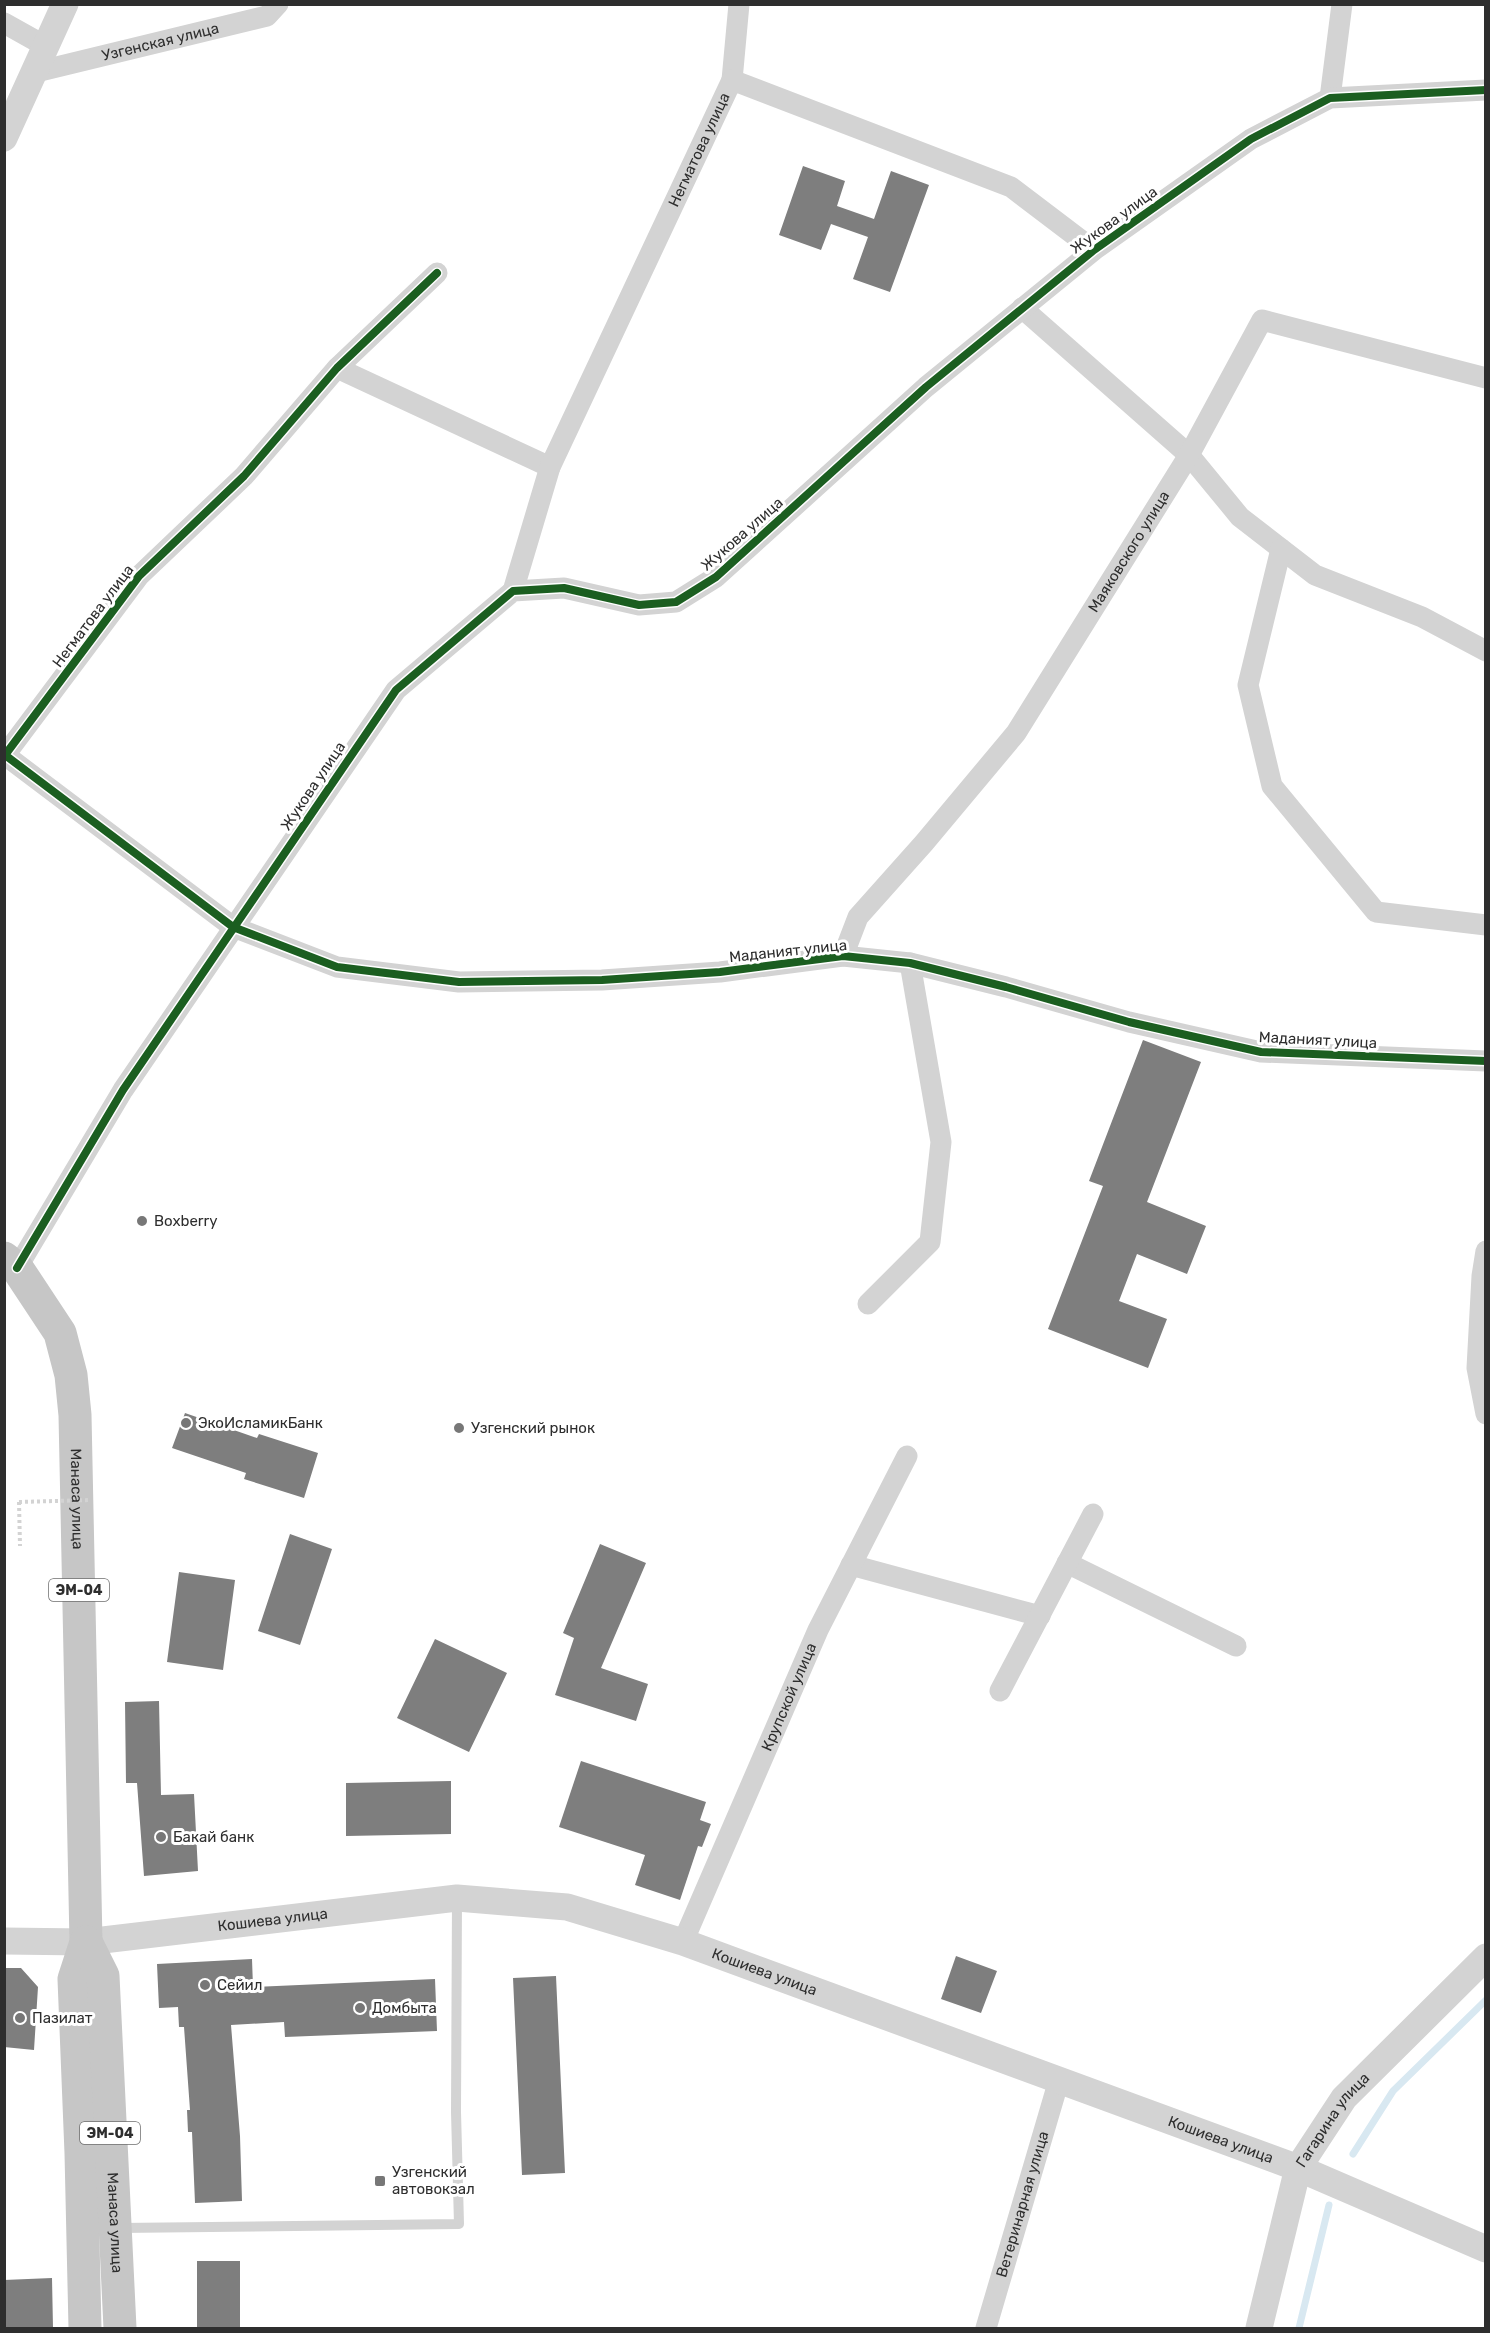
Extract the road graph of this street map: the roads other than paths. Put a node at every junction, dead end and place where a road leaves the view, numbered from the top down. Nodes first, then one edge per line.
1 (65, 4) edge
2 (278, 4) edge
3 (739, 4) edge
4 (1342, 4) edge
5 (4, 23) edge
6 (41, 59) junction
7 (732, 80) junction
8 (1485, 90) edge
9 (1330, 98) junction
10 (4, 138) edge
11 (1094, 250) junction
12 (437, 273) dead end
13 (1022, 308) junction
14 (337, 368) junction
15 (1485, 378) edge
16 (1189, 455) junction
17 (550, 467) junction
18 (1281, 549) junction
19 (513, 591) junction
20 (1485, 651) edge
21 (1485, 925) edge
22 (233, 927) junction
23 (843, 956) junction
24 (910, 963) junction
25 (1485, 1060) edge
26 (1485, 1251) edge
27 (11, 1263) edge
28 (868, 1304) dead end
29 (1485, 1413) edge
30 (907, 1456) dead end
31 (1093, 1514) dead end
32 (1068, 1563) junction
33 (851, 1565) junction
34 (1040, 1616) junction
35 (1236, 1646) dead end
36 (1000, 1691) dead end
37 (457, 1898) junction
38 (4, 1941) edge
39 (86, 1942) junction
40 (682, 1942) junction
41 (1485, 1957) edge
42 (1059, 2080) junction
43 (1298, 2168) junction
44 (114, 2228) junction
45 (1485, 2248) edge
46 (85, 2328) edge
47 (120, 2328) edge
48 (986, 2328) edge
49 (1259, 2328) edge

1 - 6 street
2 - 6 street, Узгенская улица
3 - 7 street
4 - 9 street
5 - 6 street
6 - 10 street
7 - 11 street, Негматова улица
7 - 17 street, Негматова улица
8 - 9 street, Жукова улица
9 - 11 street, Жукова улица
11 - 13 street, Жукова улица
12 - 14 street, Негматова улица
13 - 16 street
13 - 19 street, Жукова улица
14 - 17 street
14 - 22 street, Негматова улица
15 - 16 street, Маяковского улица
16 - 18 street
16 - 23 street, Маяковского улица
17 - 19 street, Негматова улица
18 - 20 street
18 - 21 street
19 - 22 street, Жукова улица
22 - 23 street, Маданият улица
22 - 27 street, Жукова улица
23 - 24 street, Маданият улица
24 - 25 street, Маданият улица
24 - 28 street
26 - 29 street
27 - 39 main road, Манаса улица / ЭМ-04
30 - 33 street, Крупской улица
31 - 32 street
32 - 34 street
32 - 35 street
33 - 34 street
33 - 40 street, Крупской улица
34 - 36 street
37 - 39 street, Кошиева улица
37 - 40 street, Кошиева улица
37 - 44 lane
38 - 39 street, Кошиева улица
39 - 44 main road, Манаса улица / ЭМ-04
39 - 46 main road, Манаса улица / ЭМ-04
40 - 42 street, Кошиева улица
41 - 43 street, Гагарина улица
42 - 43 street, Кошиева улица
42 - 48 street, Ветеринарная улица
43 - 45 street, Кошиева улица
43 - 49 street, Гагарина улица
44 - 47 main road, Манаса улица / ЭМ-04

